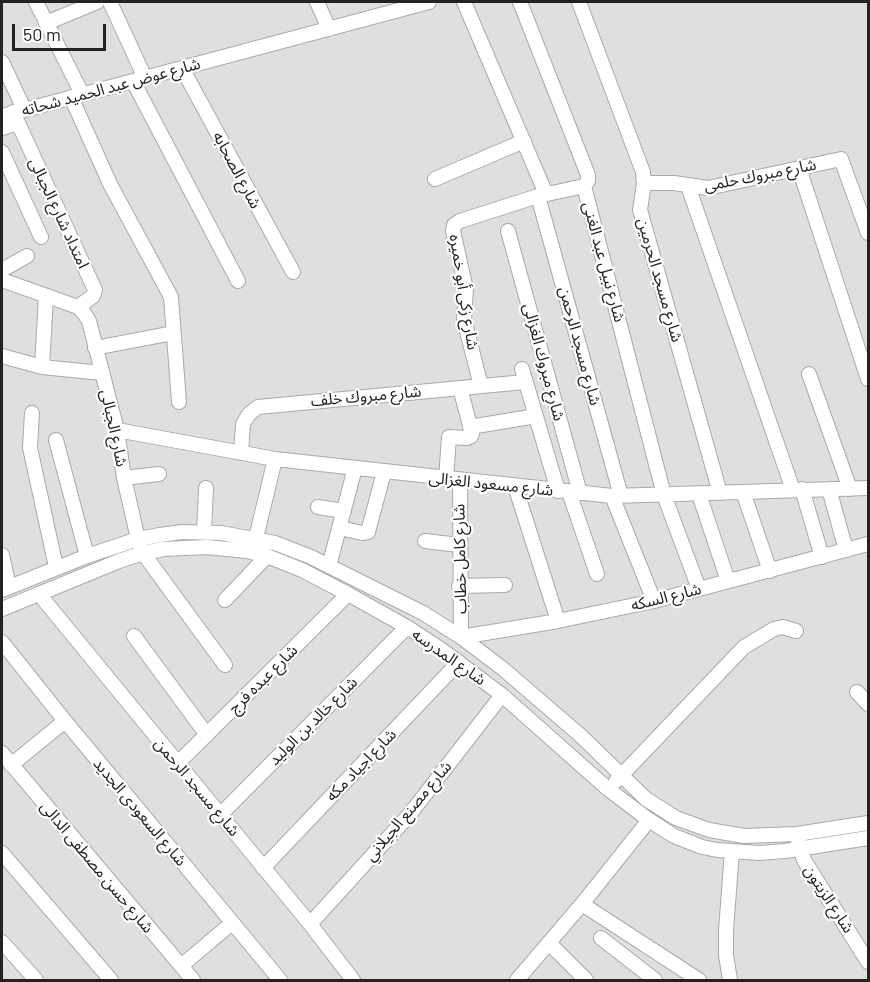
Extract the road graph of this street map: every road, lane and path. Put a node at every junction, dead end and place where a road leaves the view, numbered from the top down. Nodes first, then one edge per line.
1 (36, 2) edge
2 (97, 2) edge
3 (110, 2) edge
4 (317, 2) edge
5 (429, 2) edge
6 (464, 2) edge
7 (520, 2) edge
8 (579, 2) edge
9 (394, 6) edge
10 (46, 23) junction
11 (329, 29) junction
12 (2, 62) edge
13 (182, 68) junction
14 (139, 79) junction
15 (76, 96) junction
16 (14, 115) edge
17 (2, 128) edge
18 (524, 141) junction
19 (2, 152) edge
20 (799, 168) junction
21 (435, 179) dead end
22 (644, 183) junction
23 (584, 186) junction
24 (688, 186) junction
25 (542, 195) junction
26 (508, 231) dead end
27 (868, 233) edge
28 (41, 237) dead end
29 (27, 256) dead end
30 (2, 270) edge
31 (293, 272) dead end
32 (2, 280) edge
33 (238, 280) dead end
34 (46, 296) junction
35 (78, 307) junction
36 (173, 333) junction
37 (96, 348) junction
38 (2, 360) edge
39 (42, 367) junction
40 (102, 373) junction
41 (809, 374) dead end
42 (868, 379) edge
43 (481, 386) junction
44 (460, 388) junction
45 (179, 402) dead end
46 (32, 413) dead end
47 (536, 416) junction
48 (471, 428) junction
49 (117, 430) junction
50 (57, 440) dead end
51 (241, 453) junction
52 (275, 459) junction
53 (355, 468) junction
54 (384, 472) junction
55 (159, 474) dead end
56 (124, 478) junction
57 (453, 480) junction
58 (515, 486) junction
59 (206, 488) dead end
60 (868, 488) edge
61 (829, 489) junction
62 (850, 489) junction
63 (797, 490) junction
64 (569, 492) junction
65 (743, 492) junction
66 (720, 493) junction
67 (699, 494) junction
68 (664, 495) junction
69 (616, 496) junction
70 (318, 507) dead end
71 (344, 511) junction
72 (340, 528) junction
73 (204, 532) junction
74 (138, 538) junction
75 (256, 538) junction
76 (425, 541) dead end
77 (868, 544) edge
78 (459, 545) junction
79 (846, 550) junction
80 (143, 553) junction
81 (2, 555) edge
82 (87, 556) junction
83 (267, 556) junction
84 (822, 557) junction
85 (329, 566) junction
86 (56, 567) junction
87 (770, 570) junction
88 (597, 574) dead end
89 (728, 581) junction
90 (505, 585) dead end
91 (459, 586) junction
92 (5, 589) edge
93 (699, 589) junction
94 (39, 594) junction
95 (348, 594) junction
96 (225, 600) dead end
97 (654, 601) junction
98 (2, 609) edge
99 (558, 621) junction
100 (407, 627) junction
101 (796, 631) dead end
102 (134, 636) dead end
103 (461, 637) junction
104 (2, 642) edge
105 (459, 662) junction
106 (225, 665) dead end
107 (857, 692) dead end
108 (502, 695) junction
109 (868, 704) edge
110 (64, 721) junction
111 (207, 735) junction
112 (2, 753) edge
113 (177, 764) junction
114 (11, 765) junction
115 (621, 776) junction
116 (608, 789) junction
117 (220, 815) junction
118 (649, 820) junction
119 (868, 823) edge
120 (797, 834) junction
121 (868, 838) edge
122 (799, 848) junction
123 (732, 851) junction
124 (2, 854) edge
125 (263, 868) junction
126 (582, 904) junction
127 (232, 922) junction
128 (310, 924) junction
129 (601, 938) dead end
130 (2, 942) edge
131 (549, 943) junction
132 (868, 962) edge
133 (181, 966) junction
134 (524, 978) edge
135 (729, 980) edge
136 (36, 981) edge
137 (111, 981) edge
138 (193, 981) edge
139 (280, 981) edge
140 (353, 981) edge
141 (586, 981) edge
142 (655, 981) edge
143 (699, 981) edge

1 - 10 street
2 - 10 street
3 - 14 street
4 - 11 street
5 - 9 street, شارع عوض عبد الحميد شحاته
6 - 18 street, شارع مسجد الرحمن
7 - 23 street, شارع نبيل عبد الغنى
8 - 22 street, شارع مسجد الحرمين
9 - 11 street, شارع عوض عبد الحميد شحاته
10 - 15 street
11 - 13 street, شارع عوض عبد الحميد شحاته
12 - 16 street
13 - 14 street, شارع عوض عبد الحميد شحاته
13 - 31 street, شارع الصحابه
14 - 15 street, شارع عوض عبد الحميد شحاته
14 - 33 street
15 - 16 street, شارع عوض عبد الحميد شحاته
15 - 36 street
16 - 17 street, شارع عوض عبد الحميد شحاته
16 - 35 street, امتداد شارع الجبالى
18 - 21 street
18 - 25 street, شارع مسجد الرحمن
19 - 28 street
20 - 24 street, شارع مبروك حلمى
20 - 27 street, شارع مبروك حلمى
20 - 42 street
22 - 24 street, شارع مبروك حلمى
22 - 66 street, شارع مسجد الحرمين
23 - 25 street, شارع زكى أبو خميره
23 - 68 street, شارع نبيل عبد الغنى
24 - 63 street
25 - 43 street, شارع زكى أبو خميره
25 - 69 street, شارع مسجد الرحمن
26 - 64 street, شارع مبروك الغزالى
29 - 30 street
32 - 34 street
34 - 35 street
34 - 39 street
35 - 37 street, شارع الجبالى
36 - 37 street
36 - 45 street
37 - 40 street, شارع الجبالى
38 - 39 street
39 - 40 street
40 - 49 street, شارع الجبالى
41 - 62 street
43 - 44 street, شارع مبروك خلف
43 - 47 street, شارع مبروك خلف
44 - 48 street
44 - 51 street, شارع مبروك خلف
46 - 86 street
47 - 48 street
47 - 64 street, شارع مبروك خلف
48 - 57 street, شارع كامل خطاب
49 - 51 street, شارع مسعود الغزالى
49 - 56 street, شارع الجبالى
50 - 82 street
51 - 52 street, شارع مسعود الغزالى
52 - 53 street, شارع مسعود الغزالى
52 - 75 street
53 - 54 street, شارع مسعود الغزالى
53 - 71 street
54 - 57 street, شارع مسعود الغزالى
54 - 72 street
55 - 56 street
56 - 74 street, شارع الجبالى
57 - 58 street, شارع مسعود الغزالى
57 - 78 street, شارع كامل خطاب
58 - 64 street, شارع مسعود الغزالى
58 - 99 street
59 - 73 street
60 - 62 street, شارع مسعود الغزالى
61 - 62 street, شارع مسعود الغزالى
61 - 63 street, شارع مسعود الغزالى
61 - 79 street
63 - 65 street, شارع مسعود الغزالى
63 - 84 street
64 - 69 street, شارع مسعود الغزالى
64 - 88 street
65 - 66 street, شارع مسعود الغزالى
65 - 87 street
66 - 67 street, شارع مسعود الغزالى
67 - 68 street, شارع مسعود الغزالى
67 - 89 street
68 - 69 street, شارع مسعود الغزالى
68 - 93 street, شارع نبيل عبد الغنى
69 - 97 street, شارع مسجد الرحمن
70 - 71 street
71 - 72 street
72 - 85 street
73 - 74 street, شارع المدرسه
73 - 75 street, شارع المدرسه
74 - 80 street, شارع الجبالى
74 - 82 street, شارع المدرسه
75 - 85 street, شارع المدرسه
76 - 78 street
77 - 79 street, شارع السكه
78 - 91 street, شارع كامل خطاب
79 - 84 street, شارع السكه
80 - 83 street, شارع المدرسه
80 - 94 street, شارع المدرسه
80 - 106 street, شارع الجبالى
81 - 92 street
82 - 86 street, شارع المدرسه
83 - 95 street, شارع المدرسه
83 - 96 street
84 - 87 street, شارع السكه
85 - 103 street, شارع المدرسه
86 - 92 street, شارع المدرسه
87 - 89 street, شارع السكه
89 - 93 street, شارع السكه
90 - 91 street
91 - 103 street, شارع كامل خطاب
93 - 97 street, شارع السكه
94 - 98 street, شارع المدرسه
94 - 113 street, شارع مسجد الرحمن
95 - 100 street, شارع المدرسه
95 - 111 street, شارع عبده فرج
97 - 99 street, شارع السكه
99 - 103 street, شارع السكه
100 - 105 street, شارع المدرسه
100 - 117 street, شارع خالد بن الوليد
101 - 115 street
102 - 111 street
103 - 115 street, شارع المدرسه
104 - 110 street, شارع السعودى الجديد
105 - 108 street, شارع المدرسه
105 - 125 street, شارع اجياد مكه
107 - 109 street
108 - 116 street, شارع المدرسه
108 - 128 street, شارع مصنع الجيلاني
110 - 114 street
110 - 127 street, شارع السعودى الجديد
111 - 113 street, شارع عبده فرج
112 - 114 street, شارع حسن مصطفى الدالى
113 - 117 street, شارع مسجد الرحمن
114 - 133 street, شارع حسن مصطفى الدالى
115 - 116 street
115 - 120 street, شارع المدرسه
116 - 118 street, شارع المدرسه
117 - 125 street, شارع مسجد الرحمن
118 - 123 street, شارع المدرسه
118 - 126 street
119 - 120 street, شارع المدرسه
120 - 122 street, شارع الزيتون
121 - 122 street, شارع المدرسه
122 - 123 street, شارع المدرسه
122 - 132 street, شارع الزيتون
123 - 135 street
124 - 137 street
125 - 128 street, شارع مسجد الرحمن
126 - 131 street
126 - 143 street
127 - 133 street
127 - 139 street, شارع السعودى الجديد
128 - 140 street, شارع مسجد الرحمن
129 - 142 street
130 - 136 street
131 - 134 street
131 - 141 street
133 - 138 street, شارع حسن مصطفى الدالى

